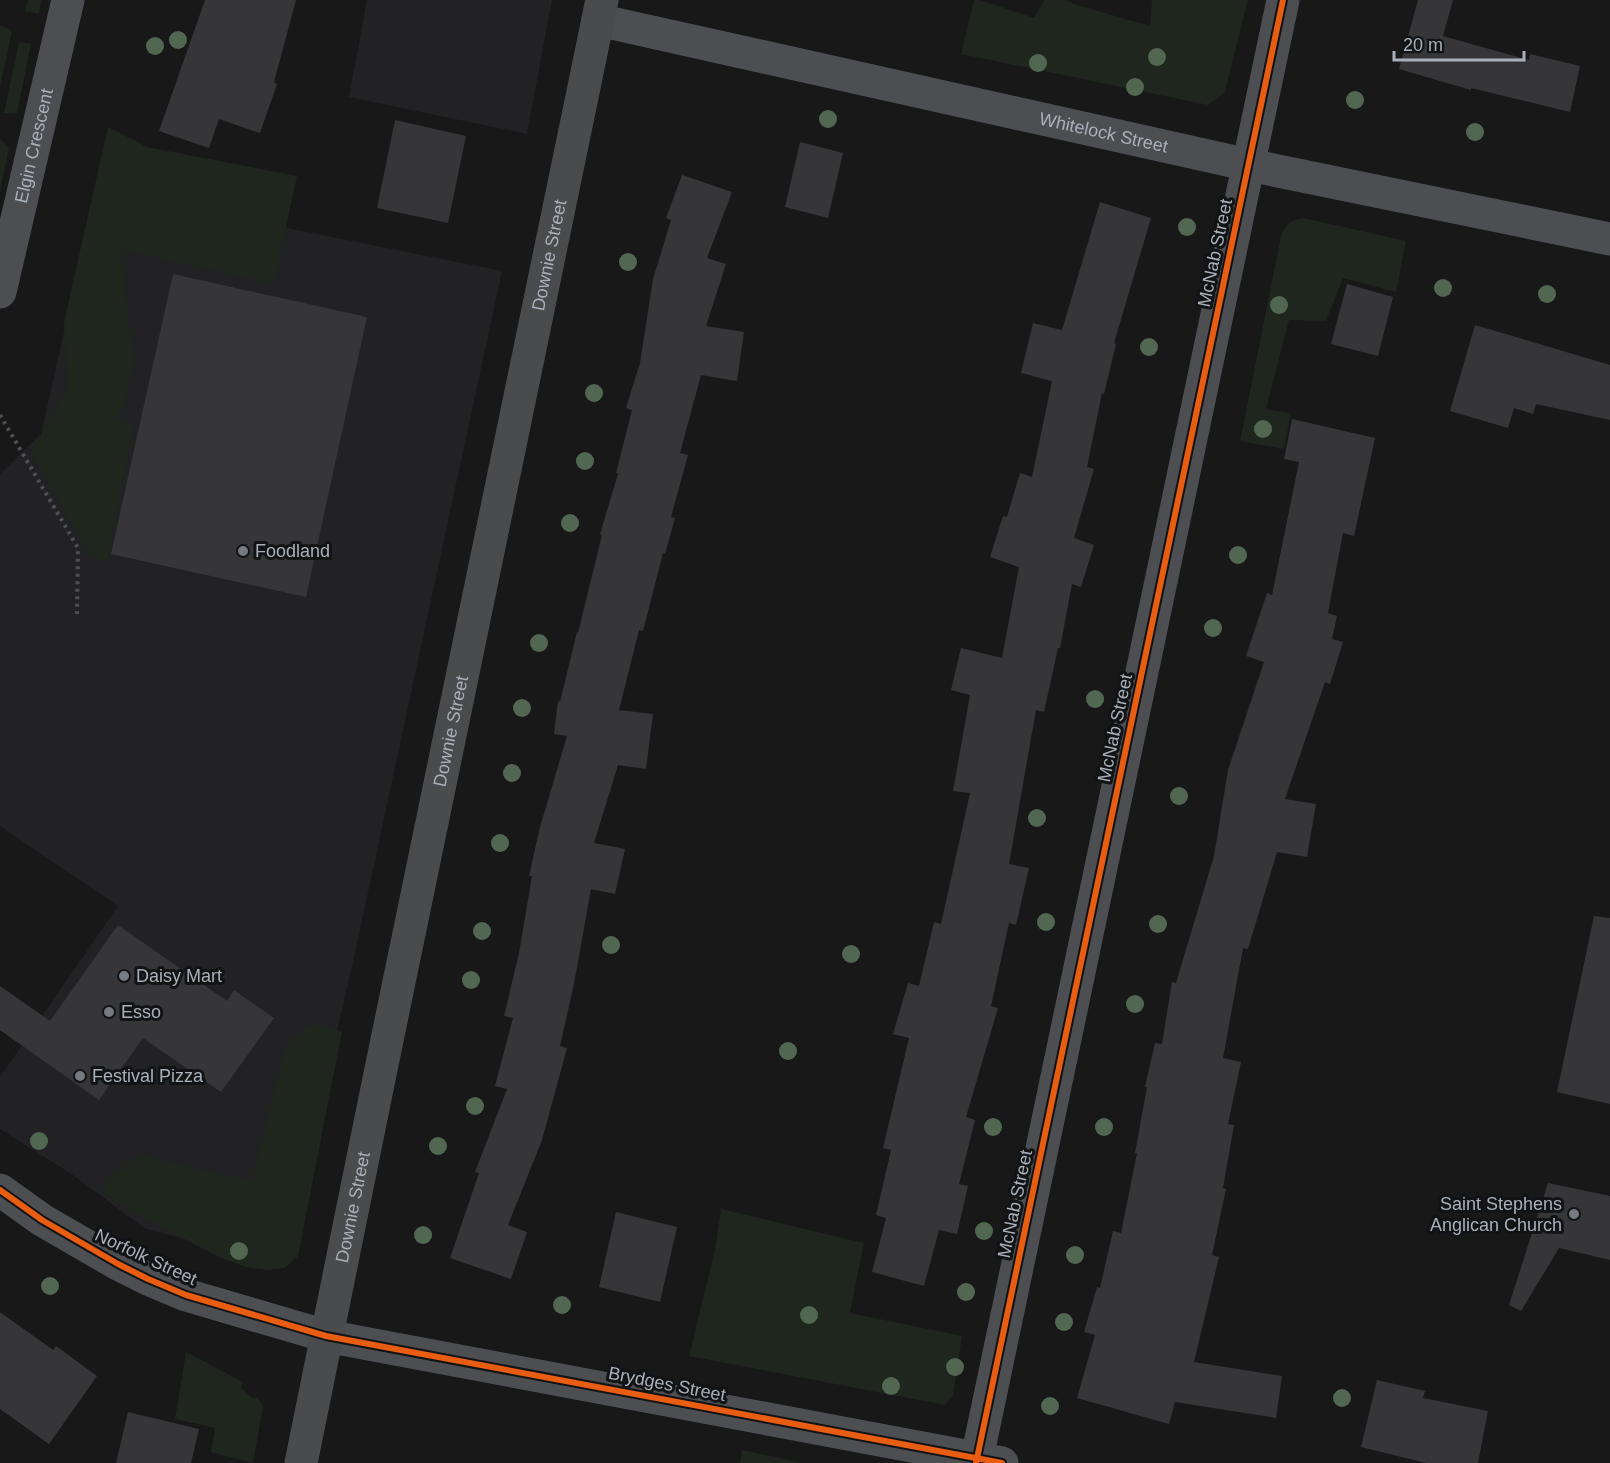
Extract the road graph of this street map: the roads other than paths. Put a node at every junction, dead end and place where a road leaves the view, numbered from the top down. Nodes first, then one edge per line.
1 (68, 0) edge
2 (1283, 0) edge
3 (600, 10) edge
4 (1249, 165) junction
5 (1610, 239) edge
6 (0, 291) edge
7 (0, 1190) edge
8 (326, 1336) junction
9 (985, 1461) edge
10 (301, 1463) edge

1 - 6 street, Elgin Crescent
2 - 4 street, McNab Street
3 - 4 street, Whitelock Street
3 - 8 main road, Downie Street
4 - 5 street, Whitelock Street
4 - 9 street, McNab Street
7 - 8 street, Norfolk Street
8 - 9 street, Brydges Street
8 - 10 main road, Downie Street

